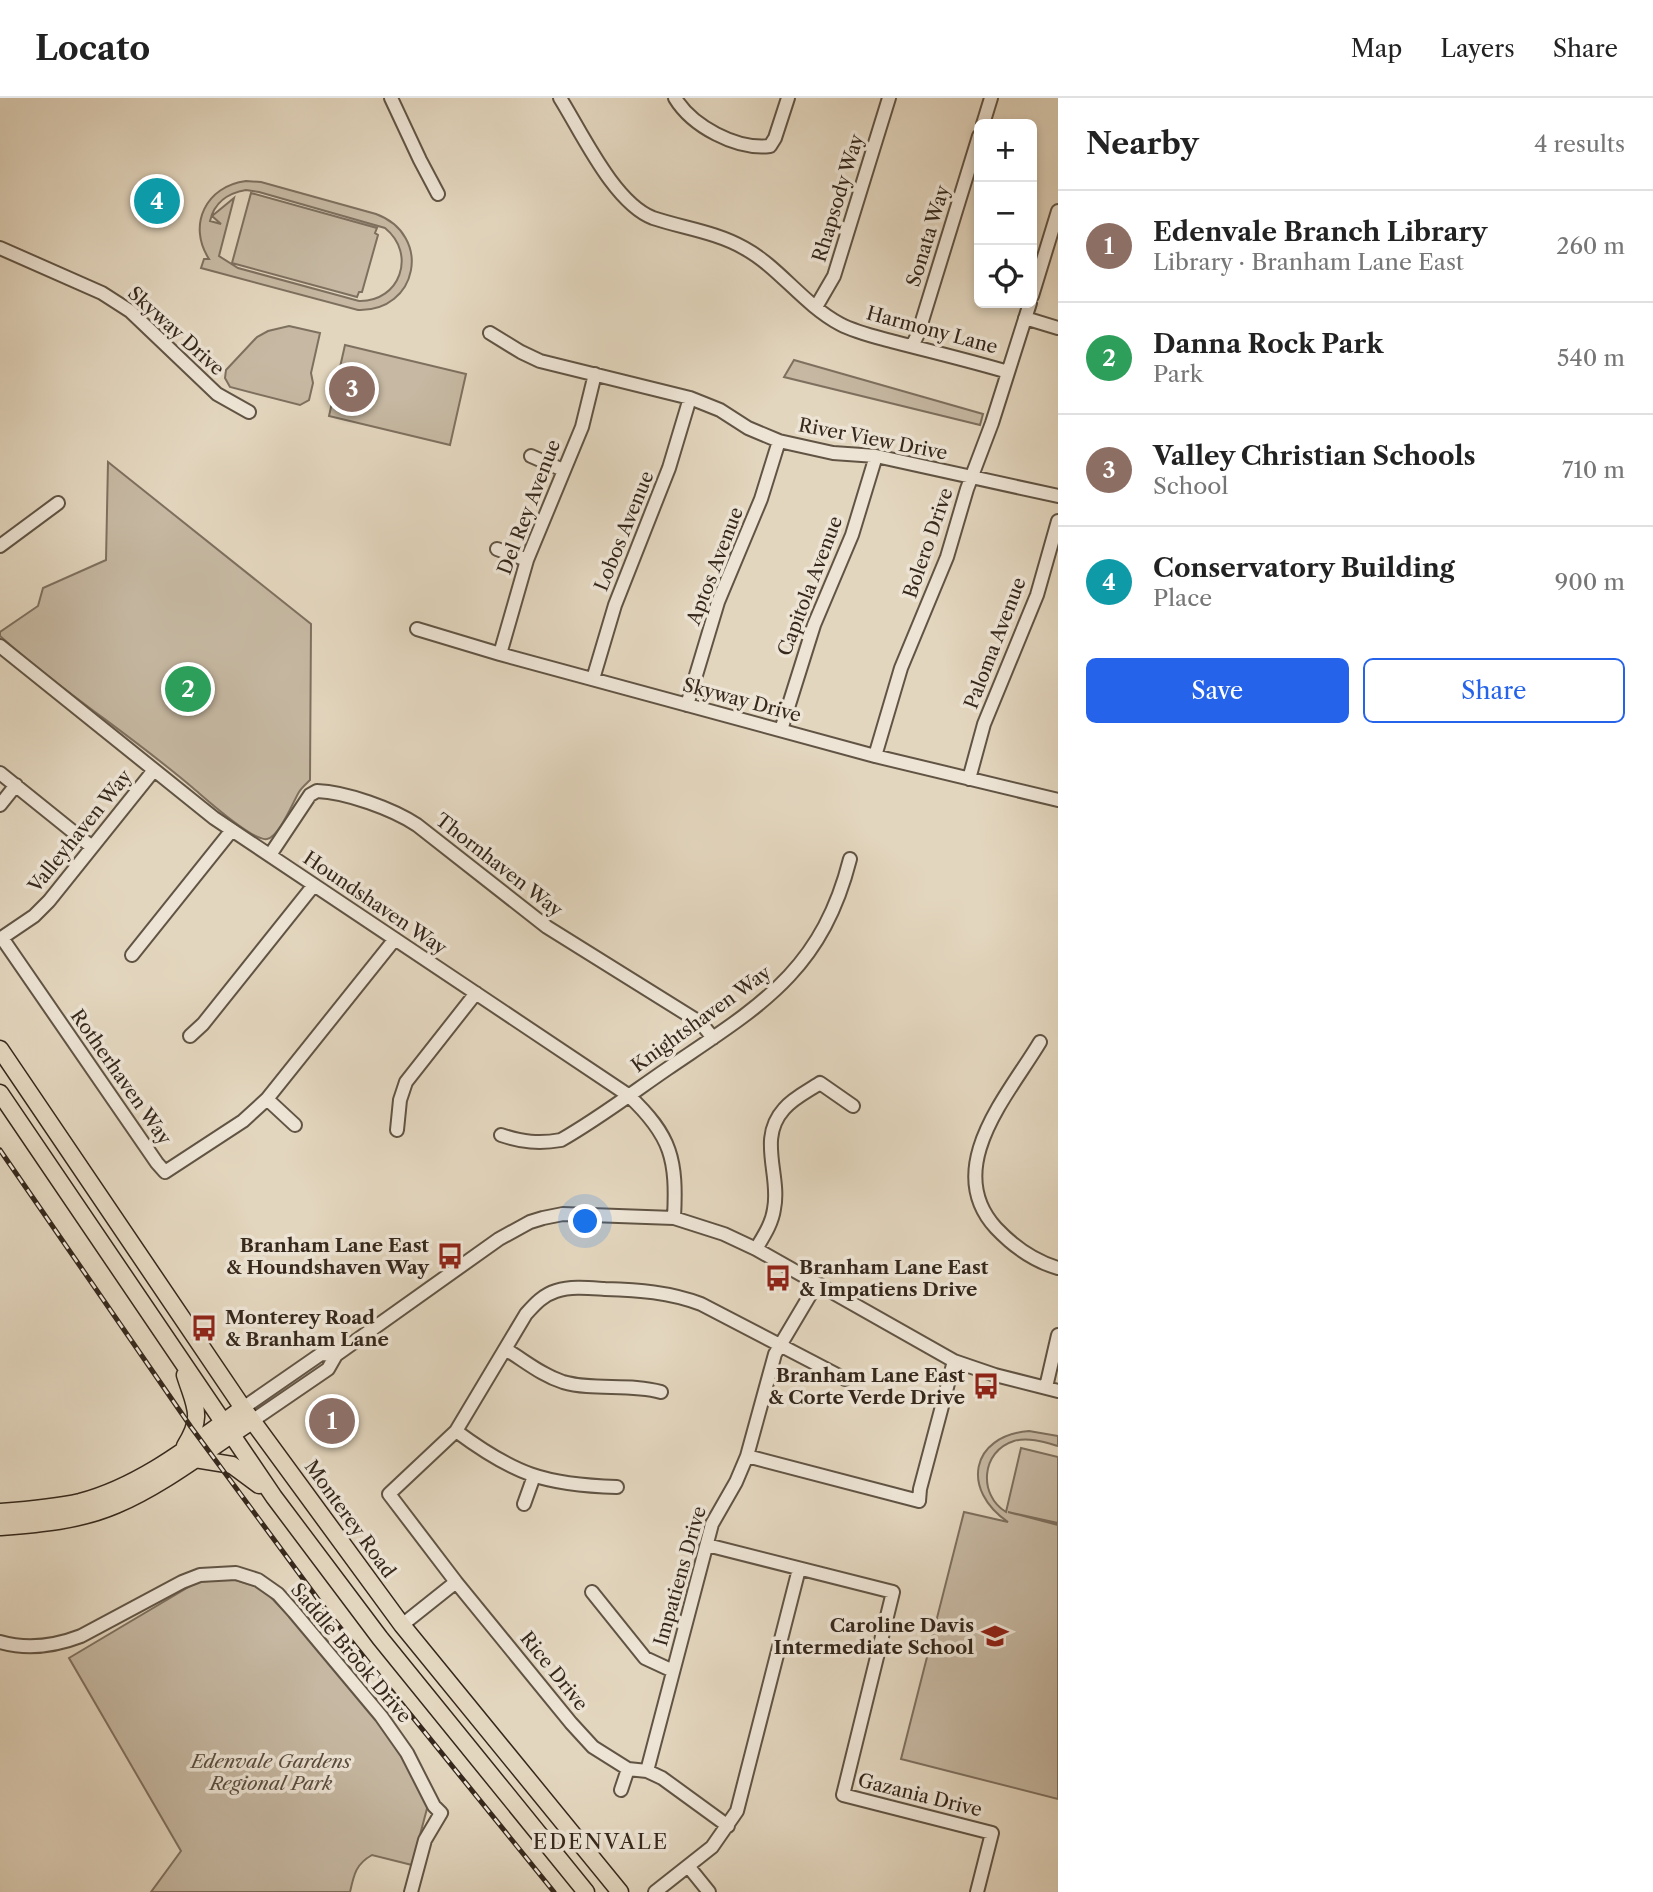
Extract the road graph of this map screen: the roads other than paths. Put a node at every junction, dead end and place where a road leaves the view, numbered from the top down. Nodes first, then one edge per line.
1 (391, 98) edge
2 (561, 98) edge
3 (675, 98) edge
4 (788, 98) edge
5 (889, 98) edge
6 (991, 98) edge
7 (985, 119) edge
8 (974, 152) edge
9 (438, 194) dead end
10 (1058, 211) edge
11 (0, 248) edge
12 (1037, 280) edge
13 (816, 307) junction
14 (1028, 308) edge
15 (1025, 318) junction
16 (1058, 328) edge
17 (490, 333) dead end
18 (912, 346) junction
19 (1008, 372) junction
20 (595, 374) junction
21 (690, 398) junction
22 (249, 412) dead end
23 (779, 440) junction
24 (530, 456) dead end
25 (877, 456) junction
26 (563, 470) junction
27 (971, 478) junction
28 (1058, 496) edge
29 (58, 503) dead end
30 (1058, 522) edge
31 (0, 546) edge
32 (497, 549) dead end
33 (527, 560) junction
34 (417, 629) dead end
35 (0, 646) edge
36 (500, 654) junction
37 (593, 679) junction
38 (687, 705) junction
39 (781, 730) junction
40 (875, 756) junction
41 (154, 770) junction
42 (0, 773) edge
43 (969, 779) junction
44 (16, 785) junction
45 (1058, 800) edge
46 (0, 805) edge
47 (232, 830) junction
48 (92, 847) junction
49 (270, 855) junction
50 (850, 859) dead end
51 (314, 885) junction
52 (1, 939) edge
53 (395, 939) junction
54 (132, 955) dead end
55 (476, 993) junction
56 (190, 1036) dead end
57 (713, 1038) junction
58 (1040, 1042) dead end
59 (0, 1049) edge
60 (0, 1093) edge
61 (628, 1096) junction
62 (267, 1099) junction
63 (853, 1106) dead end
64 (295, 1125) dead end
65 (397, 1130) dead end
66 (500, 1135) dead end
67 (674, 1218) junction
68 (756, 1249) junction
69 (1058, 1268) edge
70 (816, 1285) junction
71 (1058, 1335) edge
72 (779, 1345) junction
73 (505, 1349) junction
74 (180, 1359) junction
75 (954, 1361) junction
76 (845, 1379) dead end
77 (1052, 1389) edge
78 (661, 1392) dead end
79 (248, 1414) junction
80 (227, 1429) junction
81 (456, 1431) junction
82 (189, 1455) junction
83 (747, 1456) junction
84 (534, 1476) junction
85 (617, 1487) dead end
86 (274, 1497) junction
87 (524, 1504) dead end
88 (0, 1512) edge
89 (0, 1527) edge
90 (706, 1545) junction
91 (799, 1569) junction
92 (456, 1582) junction
93 (592, 1592) dead end
94 (402, 1625) junction
95 (0, 1642) edge
96 (673, 1671) junction
97 (628, 1769) junction
98 (647, 1771) junction
99 (621, 1790) dead end
100 (728, 1826) junction
101 (688, 1866) junction
102 (411, 1892) edge
103 (586, 1892) edge
104 (620, 1892) edge
105 (655, 1892) edge
106 (709, 1892) edge
107 (977, 1892) edge

1 - 9 street
2 - 13 street, Harmony Lane
3 - 4 street
5 - 13 street, Rhapsody Way
6 - 7 street
8 - 18 street, Sonata Way
10 - 12 street
11 - 22 street, Skyway Drive
13 - 18 street, Harmony Lane
14 - 15 street, Bolero Drive
15 - 16 street
15 - 19 street, Bolero Drive
17 - 20 street, River View Drive
18 - 19 street, Harmony Lane
19 - 27 street, Bolero Drive
20 - 21 street, River View Drive
20 - 26 street, Del Rey Avenue
21 - 23 street, River View Drive
21 - 37 street, Lobos Avenue
23 - 25 street, River View Drive
23 - 38 street, Aptos Avenue
24 - 26 street
25 - 27 street, River View Drive
25 - 39 street, Capitola Avenue
26 - 33 street, Del Rey Avenue
27 - 28 street, River View Drive
27 - 40 street, Bolero Drive
29 - 31 street
30 - 43 street, Paloma Avenue
32 - 33 street
33 - 36 street, Del Rey Avenue
34 - 36 street, Skyway Drive
35 - 41 street, Houndshaven Way
36 - 37 street, Skyway Drive
37 - 38 street, Skyway Drive
38 - 39 street, Skyway Drive
39 - 40 street, Skyway Drive
40 - 43 street, Skyway Drive
41 - 47 street, Houndshaven Way
41 - 48 street, Valleyhaven Way
42 - 44 street
43 - 45 street, Skyway Drive
44 - 46 street
44 - 48 street
47 - 49 street, Houndshaven Way
47 - 54 street
48 - 52 street, Valleyhaven Way
49 - 51 street, Houndshaven Way
49 - 57 street, Thornhaven Way
50 - 57 street, Knightshaven Way
51 - 53 street, Houndshaven Way
51 - 56 street
52 - 62 street, Rotherhaven Way
53 - 55 street, Houndshaven Way
53 - 62 street, Rotherhaven Way
55 - 61 street, Houndshaven Way
55 - 65 street
57 - 61 street, Knightshaven Way
58 - 69 street
59 - 79 main road, Monterey Road
60 - 74 main road
61 - 66 street, Knightshaven Way
61 - 67 street, Houndshaven Way
62 - 64 street
63 - 68 street
67 - 68 street
67 - 79 street
68 - 70 street
70 - 72 street, Impatiens Drive
70 - 75 street
71 - 77 street
72 - 73 street
72 - 76 street
72 - 83 street, Impatiens Drive
73 - 78 street
73 - 81 street
74 - 80 main road
74 - 82 main road
75 - 77 street
75 - 83 street
79 - 80 main road
79 - 94 main road, Monterey Road
80 - 82 main road
80 - 86 main road
81 - 84 street
81 - 92 street, Rice Drive
82 - 86 main road
82 - 88 main road
82 - 89 main road
83 - 90 street, Impatiens Drive
84 - 85 street
84 - 87 street
86 - 103 main road
90 - 91 street, Gazania Drive
90 - 96 street, Impatiens Drive
91 - 100 street
91 - 107 street, Gazania Drive
92 - 94 street
92 - 97 street, Rice Drive
93 - 96 street
94 - 104 main road, Monterey Road
95 - 102 street, Saddle Brook Drive
96 - 98 street, Impatiens Drive
97 - 98 street, Rice Drive
97 - 99 street
98 - 100 street, Rice Drive
100 - 101 street
101 - 105 street
101 - 106 street

